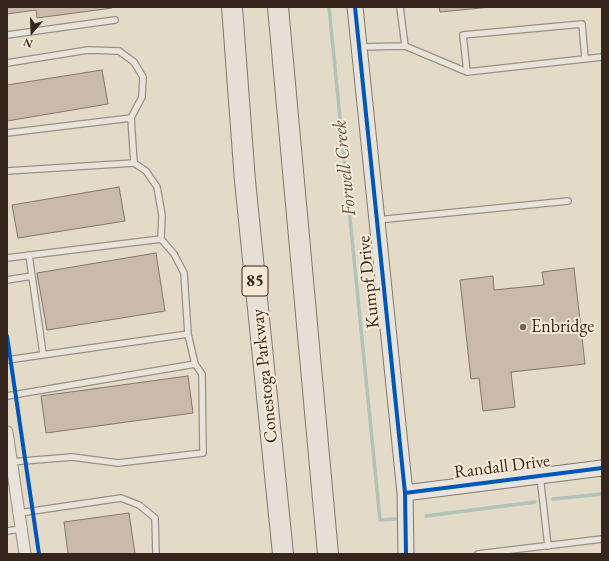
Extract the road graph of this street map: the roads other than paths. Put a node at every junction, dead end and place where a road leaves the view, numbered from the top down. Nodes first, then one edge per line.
1 (232, 7) edge
2 (278, 7) edge
3 (355, 7) edge
4 (400, 7) edge
5 (115, 20) dead end
6 (7, 35) edge
7 (405, 46) junction
8 (359, 47) junction
9 (602, 57) edge
10 (585, 58) junction
11 (7, 62) edge
12 (467, 72) junction
13 (131, 118) junction
14 (7, 133) edge
15 (134, 163) junction
16 (7, 171) edge
17 (568, 201) dead end
18 (377, 220) junction
19 (161, 239) junction
20 (29, 255) junction
21 (7, 258) edge
22 (32, 276) junction
23 (7, 280) edge
24 (188, 334) junction
25 (43, 354) junction
26 (7, 360) edge
27 (195, 364) junction
28 (7, 396) edge
29 (7, 432) edge
30 (9, 463) edge
31 (602, 468) edge
32 (540, 476) junction
33 (405, 493) junction
34 (19, 513) junction
35 (21, 529) junction
36 (7, 531) edge
37 (602, 539) edge
38 (548, 546) junction
39 (25, 554) edge
40 (156, 554) edge
41 (283, 554) edge
42 (328, 554) edge
43 (406, 554) edge
44 (478, 554) edge

1 - 41 highway, Conestoga Parkway / 85
2 - 42 highway
3 - 8 street, Kumpf Drive
4 - 7 lane
5 - 6 lane
7 - 8 lane
7 - 12 lane
8 - 18 street, Kumpf Drive
9 - 10 lane
10 - 12 lane
10 - 12 lane
11 - 13 lane
13 - 14 lane
13 - 15 lane
15 - 16 lane
15 - 19 lane
17 - 18 lane
18 - 33 street, Kumpf Drive
19 - 20 lane
19 - 24 lane
20 - 21 lane
20 - 22 lane
22 - 23 lane
22 - 25 lane
24 - 25 lane
24 - 27 lane
25 - 26 lane
27 - 28 lane
27 - 30 lane
29 - 30 street
30 - 34 street
31 - 32 street, Randall Drive
32 - 33 street, Randall Drive
32 - 38 lane
33 - 43 street, Kumpf Drive
34 - 35 street
34 - 40 lane
35 - 36 lane
35 - 39 street
37 - 38 lane
38 - 44 lane

